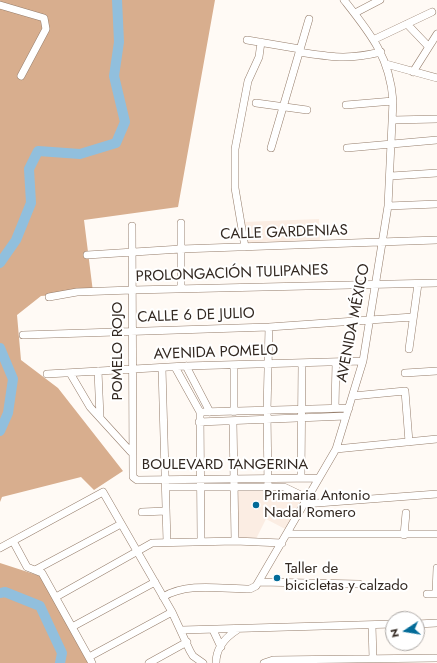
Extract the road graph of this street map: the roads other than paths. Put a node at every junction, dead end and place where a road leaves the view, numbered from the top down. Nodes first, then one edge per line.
1 (344, 0) edge
2 (380, 0) edge
3 (0, 5) edge
4 (432, 12) dead end
5 (355, 13) junction
6 (309, 18) dead end
7 (407, 24) junction
8 (437, 34) edge
9 (375, 39) junction
10 (247, 40) dead end
11 (261, 42) junction
12 (428, 46) junction
13 (300, 51) junction
14 (381, 52) junction
15 (386, 64) junction
16 (413, 72) junction
17 (21, 76) dead end
18 (437, 78) edge
19 (393, 101) junction
20 (256, 103) dead end
21 (346, 105) dead end
22 (283, 107) junction
23 (307, 110) dead end
24 (437, 119) edge
25 (393, 120) junction
26 (437, 140) edge
27 (392, 143) junction
28 (272, 148) dead end
29 (347, 148) dead end
30 (437, 173) edge
31 (391, 176) junction
32 (437, 204) edge
33 (388, 206) junction
34 (181, 223) dead end
35 (132, 226) dead end
36 (437, 240) edge
37 (383, 243) junction
38 (245, 247) junction
39 (181, 249) junction
40 (132, 252) junction
41 (87, 255) dead end
42 (437, 283) edge
43 (376, 284) junction
44 (418, 284) junction
45 (181, 289) junction
46 (132, 290) junction
47 (49, 297) dead end
48 (413, 317) junction
49 (369, 319) junction
50 (269, 326) junction
51 (131, 331) junction
52 (23, 335) dead end
53 (409, 349) dead end
54 (363, 361) junction
55 (336, 362) junction
56 (269, 363) junction
57 (302, 363) junction
58 (234, 364) junction
59 (186, 366) junction
60 (175, 367) junction
61 (162, 368) junction
62 (131, 370) junction
63 (437, 370) edge
64 (98, 371) junction
65 (70, 373) junction
66 (405, 373) dead end
67 (47, 374) dead end
68 (353, 396) junction
69 (335, 408) junction
70 (349, 408) junction
71 (301, 409) junction
72 (267, 411) junction
73 (200, 412) junction
74 (210, 412) junction
75 (234, 412) junction
76 (346, 416) junction
77 (100, 417) junction
78 (301, 417) junction
79 (267, 419) junction
80 (232, 421) junction
81 (200, 422) junction
82 (437, 440) edge
83 (409, 442) junction
84 (336, 449) junction
85 (132, 452) junction
86 (133, 477) joint
87 (200, 478) junction
88 (234, 478) junction
89 (268, 478) junction
90 (301, 478) junction
91 (319, 478) junction
92 (166, 479) junction
93 (166, 487) junction
94 (200, 487) junction
95 (268, 487) junction
96 (235, 488) junction
97 (437, 494) edge
98 (306, 501) junction
99 (166, 511) junction
100 (142, 512) dead end
101 (406, 513) dead end
102 (121, 524) junction
103 (287, 534) junction
104 (404, 534) junction
105 (437, 534) edge
106 (13, 541) junction
107 (235, 541) junction
108 (167, 542) junction
109 (201, 542) junction
110 (282, 543) junction
111 (0, 548) edge
112 (136, 551) junction
113 (437, 568) edge
114 (35, 570) junction
115 (155, 582) junction
116 (259, 582) junction
117 (358, 584) dead end
118 (427, 594) dead end
119 (436, 594) edge
120 (56, 597) junction
121 (163, 597) junction
122 (172, 612) junction
123 (437, 623) edge
124 (385, 624) edge
125 (425, 624) edge
126 (372, 625) junction
127 (72, 627) junction
128 (237, 629) junction
129 (182, 630) junction
130 (214, 630) junction
131 (187, 642) junction
132 (221, 647) junction
133 (437, 658) edge
134 (374, 659) junction
135 (91, 660) edge
136 (161, 660) edge
137 (216, 661) edge
138 (297, 662) edge
139 (149, 663) edge
140 (203, 663) edge
141 (264, 663) edge

1 - 5 street, AVENIDA MÉXICO
2 - 5 street
3 - 17 street
4 - 7 street
5 - 9 street, AVENIDA MÉXICO
6 - 13 street
7 - 9 street
7 - 12 street
8 - 12 street
9 - 14 street, AVENIDA MÉXICO
10 - 11 street
11 - 13 street
11 - 38 street
12 - 16 street
13 - 14 street
13 - 22 street
14 - 15 street, AVENIDA MÉXICO
15 - 16 street
15 - 19 street, AVENIDA MÉXICO
16 - 18 street
19 - 21 street
19 - 25 street, AVENIDA MÉXICO
20 - 22 street
22 - 23 street
22 - 28 street
24 - 25 street
25 - 27 street, AVENIDA MÉXICO
26 - 27 street
27 - 29 street
27 - 31 street, AVENIDA MÉXICO
30 - 31 street
31 - 33 street, AVENIDA MÉXICO
32 - 33 street
33 - 37 street, AVENIDA MÉXICO
34 - 39 street
35 - 40 street, POMELO ROJO
36 - 37 street, CALLE GARDENIAS
37 - 38 street, CALLE GARDENIAS
37 - 43 street, AVENIDA MÉXICO
38 - 39 street, CALLE GARDENIAS
39 - 40 street, CALLE GARDENIAS
39 - 45 street
40 - 41 street, CALLE GARDENIAS
40 - 46 street, POMELO ROJO
42 - 44 street, PROLONGACIÓN TULIPANES
43 - 44 street, PROLONGACIÓN TULIPANES
43 - 45 street, PROLONGACIÓN TULIPANES
43 - 49 street, AVENIDA MÉXICO
44 - 48 street
45 - 46 street, PROLONGACIÓN TULIPANES
46 - 47 street, PROLONGACIÓN TULIPANES
46 - 51 street, POMELO ROJO
48 - 49 street, CALLE 6 DE JULIO
48 - 53 street
49 - 50 street, CALLE 6 DE JULIO
49 - 54 street, AVENIDA MÉXICO
50 - 51 street, CALLE 6 DE JULIO
50 - 56 street
51 - 52 street, CALLE 6 DE JULIO
51 - 62 street, POMELO ROJO
54 - 55 street, AVENIDA POMELO
54 - 68 street, AVENIDA MÉXICO
55 - 57 street, AVENIDA POMELO
55 - 69 street
56 - 57 street, AVENIDA POMELO
56 - 58 street, AVENIDA POMELO
56 - 72 street
57 - 71 street
58 - 59 street, AVENIDA POMELO
58 - 75 street
59 - 60 street, AVENIDA POMELO
59 - 74 street
60 - 61 street, AVENIDA POMELO
60 - 73 street
61 - 62 street, AVENIDA POMELO
61 - 92 street
62 - 64 street, AVENIDA POMELO
62 - 85 street, POMELO ROJO
63 - 66 street
64 - 65 street, AVENIDA POMELO
64 - 77 street
65 - 67 street, AVENIDA POMELO
65 - 77 street
68 - 70 street, AVENIDA MÉXICO
68 - 83 street
69 - 70 street
69 - 71 street
70 - 76 street, AVENIDA MÉXICO
71 - 72 street
71 - 78 street
72 - 75 street
72 - 79 street
73 - 74 street
73 - 81 street
74 - 75 street
76 - 78 street
76 - 84 street, AVENIDA MÉXICO
77 - 85 street
78 - 79 street
78 - 90 street
79 - 80 street
79 - 89 street
80 - 81 street
80 - 88 street
81 - 87 street
82 - 83 street
83 - 84 street
84 - 91 street, AVENIDA MÉXICO
85 - 86 street, POMELO ROJO
86 - 92 street, BOULEVARD TANGERINA
87 - 88 street, BOULEVARD TANGERINA
87 - 92 street, BOULEVARD TANGERINA
87 - 94 street
88 - 89 street, BOULEVARD TANGERINA
88 - 96 street
89 - 90 street, BOULEVARD TANGERINA
89 - 95 street
90 - 91 street, BOULEVARD TANGERINA
91 - 98 street, AVENIDA MÉXICO
92 - 93 street
93 - 94 street, BOULEVARD TANGERINA
93 - 99 street
94 - 96 street, BOULEVARD TANGERINA
94 - 109 street
95 - 96 street, BOULEVARD TANGERINA
95 - 98 street, BOULEVARD TANGERINA
96 - 107 street
97 - 98 street
98 - 103 street, AVENIDA MÉXICO
99 - 100 street
99 - 108 street
101 - 104 street
102 - 106 street
102 - 112 street
102 - 114 street
103 - 104 street
103 - 110 street, AVENIDA MÉXICO
104 - 105 street
106 - 111 street
106 - 114 street
107 - 109 street
107 - 110 street
108 - 109 street
108 - 112 street
110 - 116 street, AVENIDA MÉXICO
112 - 115 street
112 - 120 street
113 - 119 street
114 - 120 street
115 - 121 street
115 - 127 street
116 - 117 street
116 - 121 street, AVENIDA MÉXICO
118 - 119 street
120 - 127 street
121 - 122 street
122 - 129 street
122 - 135 street
123 - 125 street
124 - 126 street
126 - 128 street
126 - 134 street
127 - 135 street
128 - 130 street
128 - 132 street
129 - 130 street
129 - 131 street
130 - 132 street
131 - 136 street
131 - 140 street
132 - 137 street
133 - 134 street
134 - 138 street
136 - 139 street
137 - 140 street
138 - 141 street

